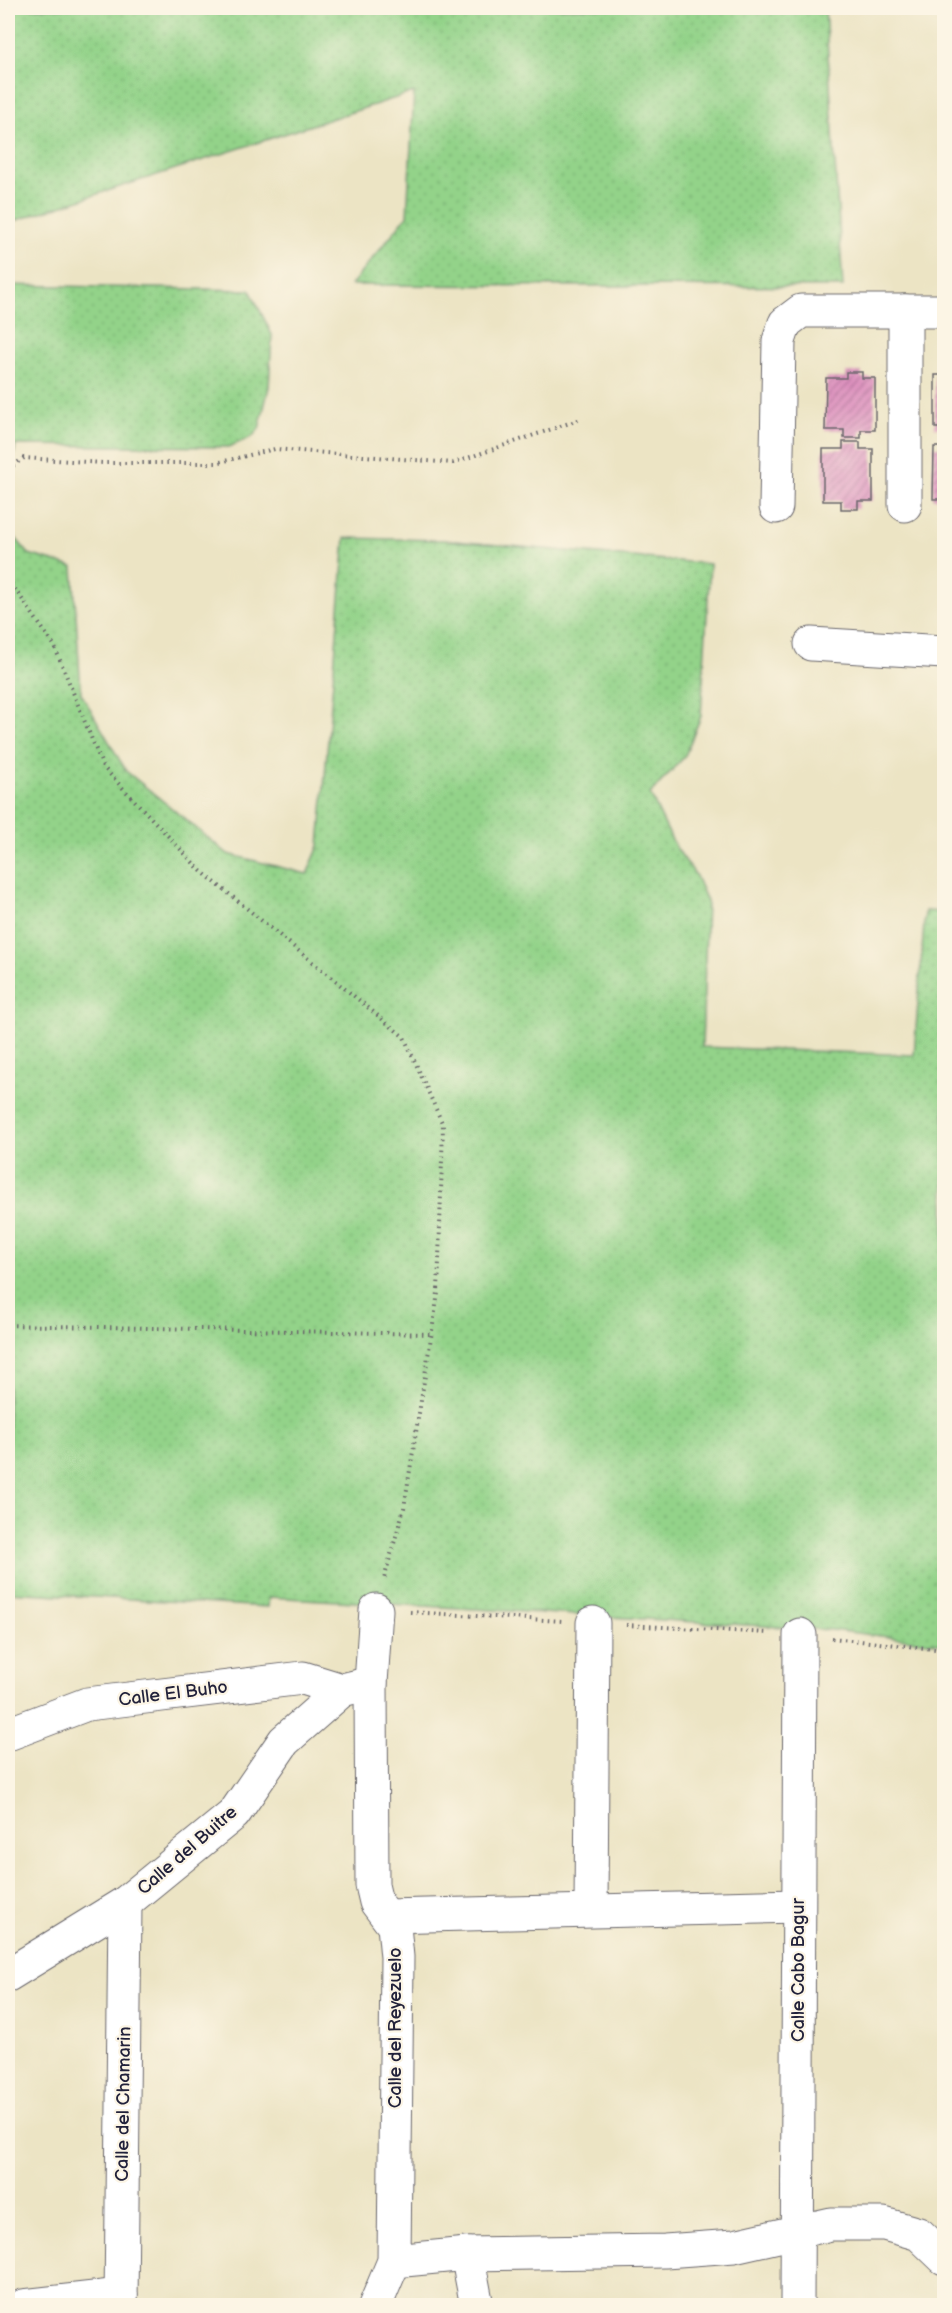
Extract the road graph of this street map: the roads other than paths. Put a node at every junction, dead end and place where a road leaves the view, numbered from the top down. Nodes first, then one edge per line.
1 (905, 311) junction
2 (945, 311) edge
3 (905, 505) dead end
4 (776, 507) dead end
5 (812, 644) dead end
6 (945, 652) edge
7 (376, 1610) road end
8 (593, 1623) road end
9 (800, 1635) road end
10 (357, 1686) junction
11 (8, 1734) edge
12 (125, 1903) junction
13 (798, 1906) junction
14 (591, 1910) junction
15 (387, 1916) junction
16 (8, 1975) edge
17 (797, 2230) junction
18 (467, 2254) junction
19 (945, 2258) edge
20 (394, 2260) junction
21 (121, 2300) edge
22 (22, 2306) edge
23 (375, 2306) edge
24 (477, 2306) edge
25 (797, 2306) edge

1 - 2 street
1 - 3 street
1 - 4 street
5 - 6 street
7 - 10 street, Calle del Reyezuelo
8 - 14 street
9 - 13 street, Calle Cabo Bagur
10 - 11 street, Calle El Buho
10 - 12 street, Calle del Buitre
10 - 15 street, Calle del Reyezuelo
12 - 16 street, Calle del Buitre
12 - 21 street, Calle del Chamarin
13 - 14 street
13 - 17 street, Calle Cabo Bagur
14 - 15 street
15 - 20 street, Calle del Reyezuelo
17 - 18 street
17 - 19 street
17 - 25 street, Calle Cabo Bagur
18 - 20 street
18 - 24 street
20 - 23 street, Calle del Reyezuelo
21 - 22 street

